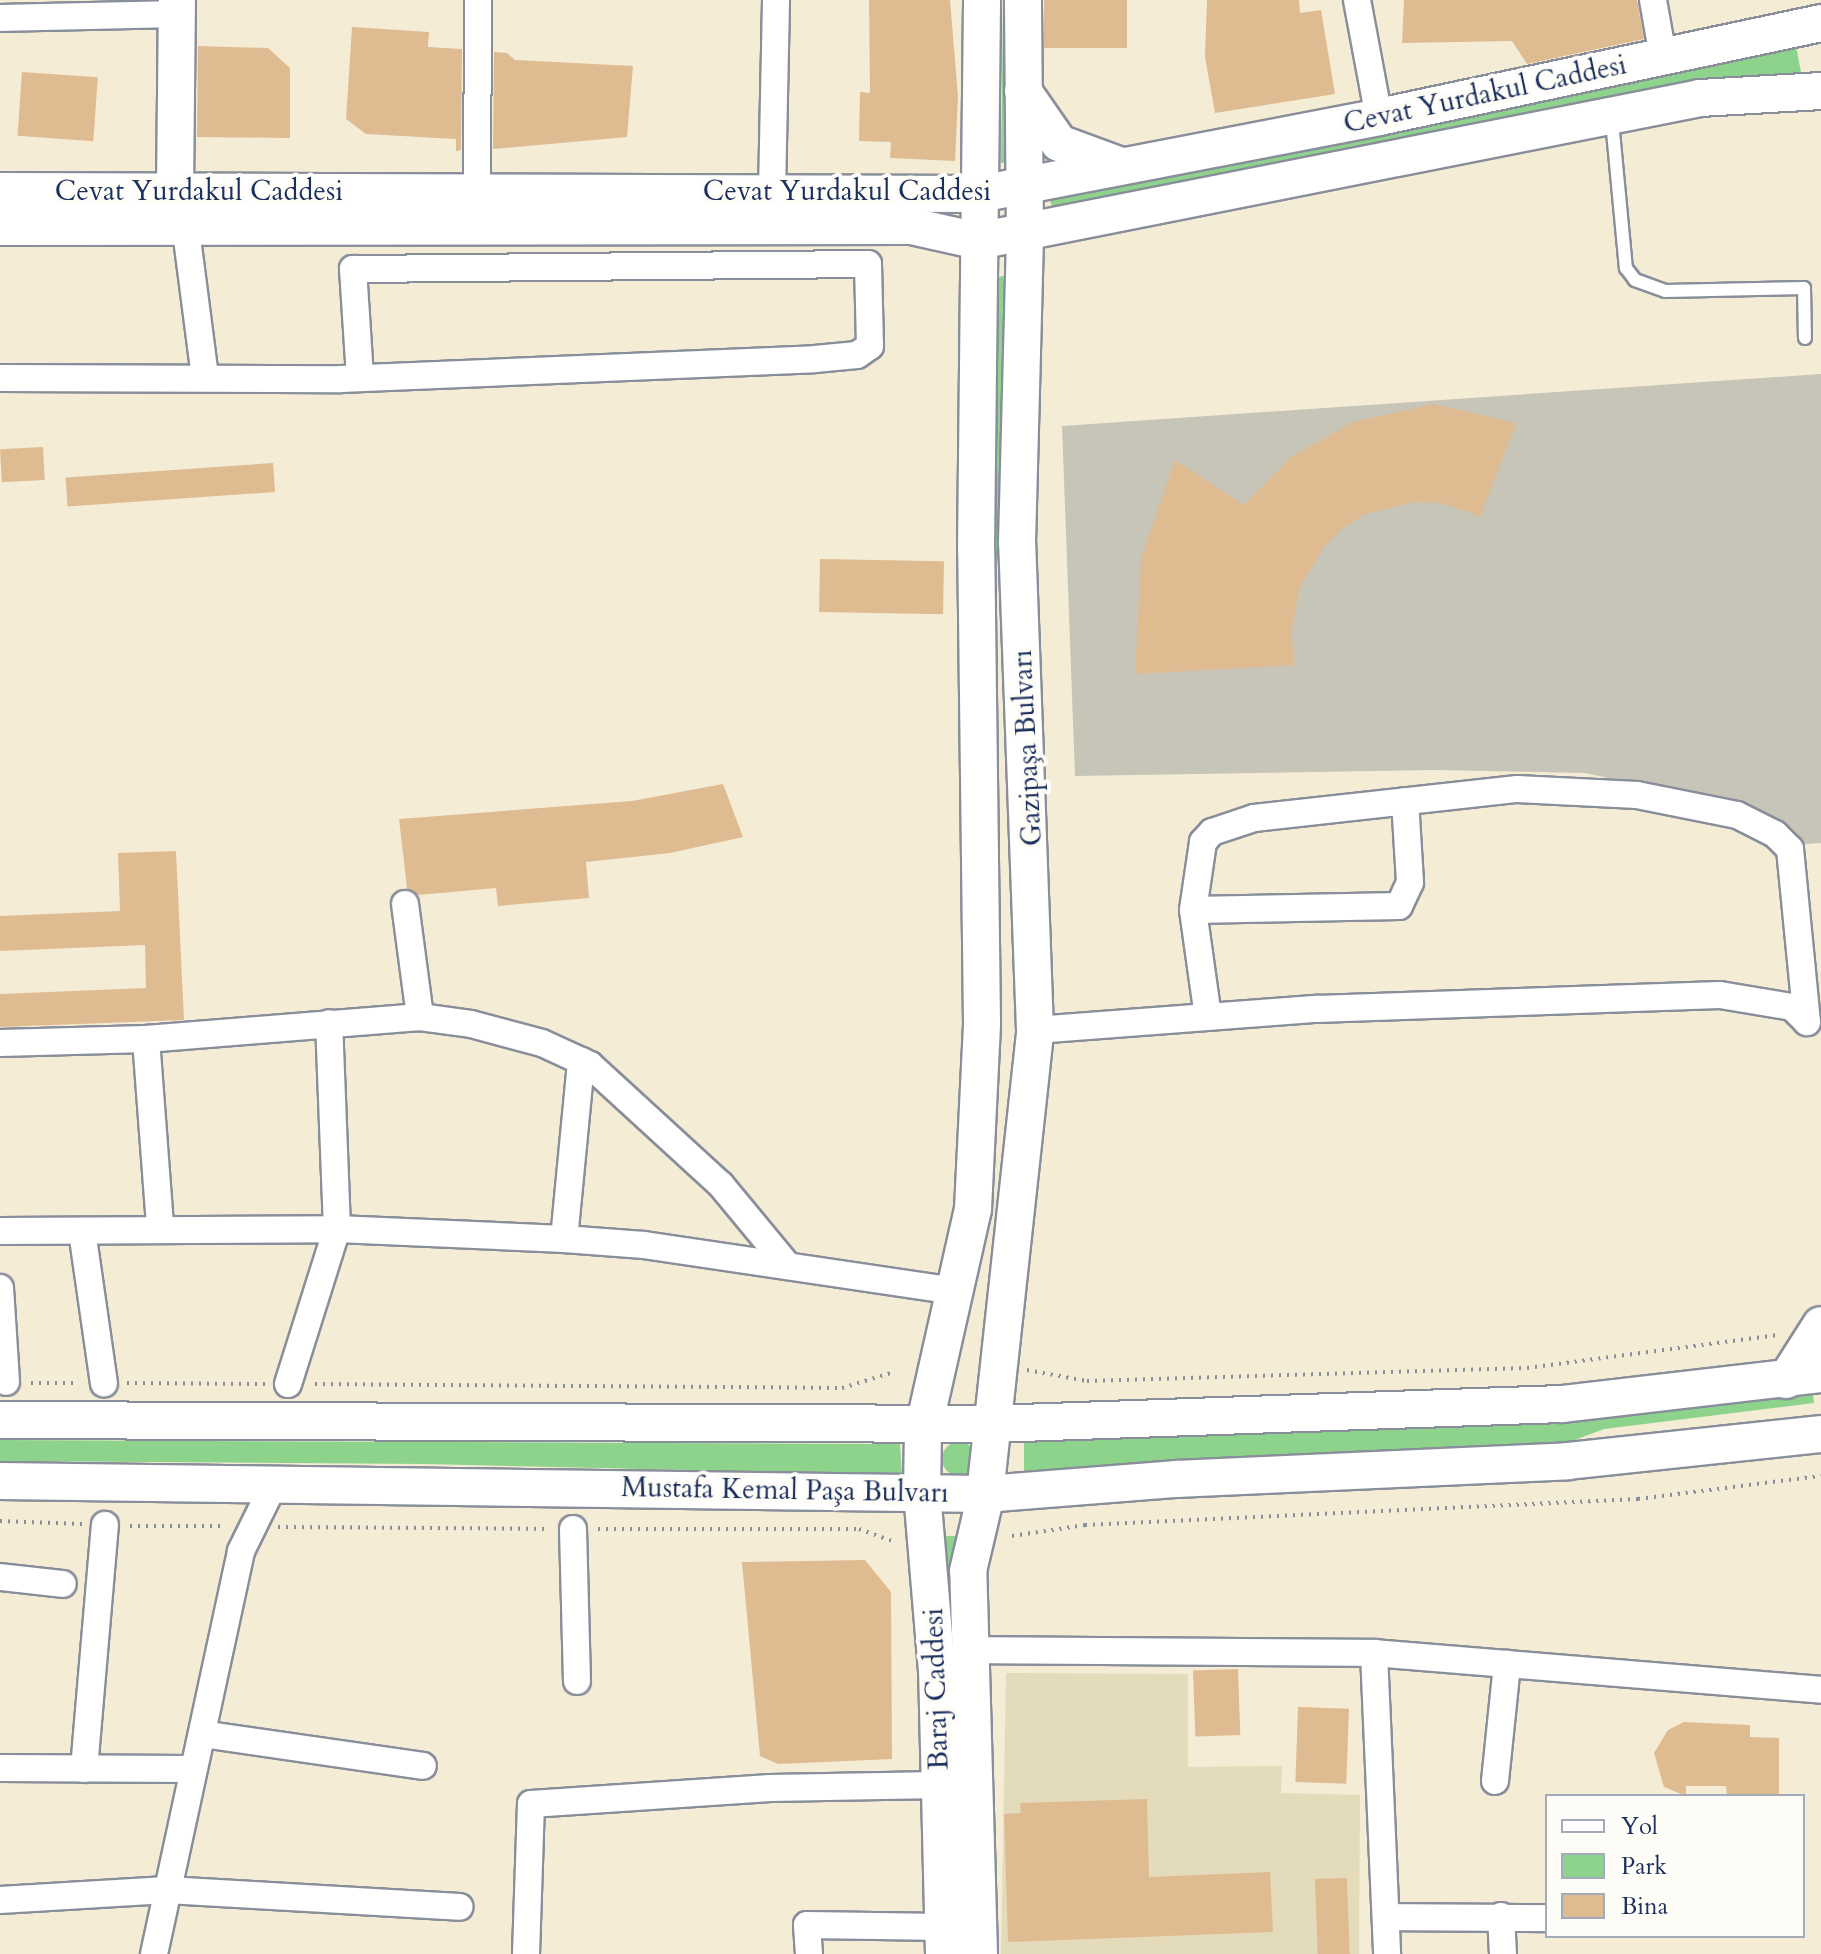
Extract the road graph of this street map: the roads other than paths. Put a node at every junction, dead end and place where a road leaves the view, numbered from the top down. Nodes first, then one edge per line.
1 (478, 0) edge
2 (776, 0) edge
3 (982, 0) edge
4 (1023, 0) edge
5 (1357, 0) edge
6 (1653, 0) edge
7 (177, 7) edge
8 (0, 18) edge
9 (1821, 23) edge
10 (1663, 57) junction
11 (1023, 91) junction
12 (1821, 91) edge
13 (1610, 114) junction
14 (1379, 117) junction
15 (1125, 167) junction
16 (1024, 187) junction
17 (175, 188) junction
18 (0, 191) edge
19 (772, 192) junction
20 (477, 193) junction
21 (980, 194) junction
22 (185, 223) junction
23 (0, 227) edge
24 (1025, 235) junction
25 (978, 241) junction
26 (1805, 338) dead end
27 (0, 378) edge
28 (205, 378) junction
29 (360, 378) junction
30 (1405, 801) junction
31 (405, 904) dead end
32 (1193, 910) junction
33 (420, 1017) junction
34 (1208, 1017) junction
35 (329, 1023) junction
36 (1035, 1030) junction
37 (146, 1039) junction
38 (0, 1043) edge
39 (581, 1061) junction
40 (160, 1227) junction
41 (337, 1229) junction
42 (0, 1231) edge
43 (82, 1231) junction
44 (564, 1239) junction
45 (788, 1266) junction
46 (0, 1288) edge
47 (957, 1291) junction
48 (1805, 1329) edge
49 (1821, 1374) edge
50 (1786, 1380) junction
51 (6, 1382) road end
52 (104, 1383) road end
53 (288, 1384) road end
54 (0, 1420) edge
55 (925, 1424) junction
56 (992, 1424) junction
57 (1821, 1434) edge
58 (0, 1481) edge
59 (274, 1484) junction
60 (922, 1494) junction
61 (985, 1494) junction
62 (105, 1525) road end
63 (573, 1529) road end
64 (0, 1577) edge
65 (63, 1584) dead end
66 (968, 1650) junction
67 (1374, 1653) junction
68 (1507, 1664) junction
69 (577, 1681) dead end
70 (1821, 1690) edge
71 (202, 1734) junction
72 (423, 1766) dead end
73 (0, 1768) edge
74 (84, 1769) junction
75 (190, 1769) junction
76 (1495, 1781) dead end
77 (940, 1785) junction
78 (167, 1890) junction
79 (0, 1900) edge
80 (460, 1907) dead end
81 (1501, 1916) junction
82 (1386, 1917) junction
83 (1545, 1918) edge
84 (944, 1940) edge
85 (154, 1954) edge
86 (526, 1954) edge
87 (809, 1954) edge
88 (979, 1954) edge
89 (1387, 1954) edge
90 (1503, 1954) edge

1 - 20 street
2 - 19 street
3 - 21 main road, Gazipaşa Bulvarı
4 - 11 main road, Gazipaşa Bulvarı
5 - 14 street
6 - 10 street
7 - 8 street
7 - 17 main road
9 - 10 main road, Cevat Yurdakul Caddesi
10 - 14 main road, Cevat Yurdakul Caddesi
11 - 15 main road
11 - 16 main road, Gazipaşa Bulvarı
12 - 13 main road, Cevat Yurdakul Caddesi
13 - 24 main road, Cevat Yurdakul Caddesi
13 - 26 lane
14 - 15 main road, Cevat Yurdakul Caddesi
15 - 16 main road, Cevat Yurdakul Caddesi
16 - 21 main road, Cevat Yurdakul Caddesi
16 - 24 main road, Gazipaşa Bulvarı
17 - 18 main road, Cevat Yurdakul Caddesi
17 - 20 main road, Cevat Yurdakul Caddesi
19 - 20 main road, Cevat Yurdakul Caddesi
19 - 21 main road, Cevat Yurdakul Caddesi
21 - 25 main road, Gazipaşa Bulvarı
22 - 23 main road, Cevat Yurdakul Caddesi
22 - 25 main road, Cevat Yurdakul Caddesi
22 - 28 street
24 - 25 main road, Cevat Yurdakul Caddesi
24 - 36 main road, Gazipaşa Bulvarı
25 - 47 main road, Gazipaşa Bulvarı
27 - 28 street
28 - 29 street
29 - 29 street
30 - 32 street
30 - 32 street
30 - 34 street
31 - 33 street
32 - 34 street
33 - 35 street
33 - 39 street
34 - 36 street
35 - 37 street
35 - 41 street
36 - 56 main road, Gazipaşa Bulvarı
37 - 38 street
37 - 40 street
39 - 44 street
39 - 45 street
40 - 41 street
40 - 43 street
41 - 44 street
41 - 53 street
42 - 43 street
43 - 52 street
44 - 45 street
45 - 47 street
46 - 51 street
47 - 55 main road, Gazipaşa Bulvarı
48 - 50 main road
49 - 50 main road
50 - 56 main road
54 - 55 main road
55 - 56 main road
55 - 60 main road, Baraj Caddesi
56 - 61 main road, Gazipaşa Bulvarı
57 - 61 main road, Mustafa Kemal Paşa Bulvarı
58 - 59 main road, Mustafa Kemal Paşa Bulvarı
59 - 60 main road, Mustafa Kemal Paşa Bulvarı
59 - 71 street
60 - 61 main road, Mustafa Kemal Paşa Bulvarı
60 - 77 main road, Baraj Caddesi
61 - 66 main road, Baraj Caddesi
62 - 74 street
63 - 69 street
64 - 65 street
66 - 67 street
66 - 88 main road, Baraj Caddesi
67 - 68 street
67 - 82 street
68 - 70 street
68 - 76 street
71 - 72 street
71 - 75 street
73 - 74 street
74 - 75 street
75 - 78 street
77 - 84 main road, Baraj Caddesi
77 - 86 street
78 - 79 street
78 - 80 street
78 - 85 street
81 - 82 street
81 - 83 street
81 - 90 street
82 - 89 street
84 - 87 street

